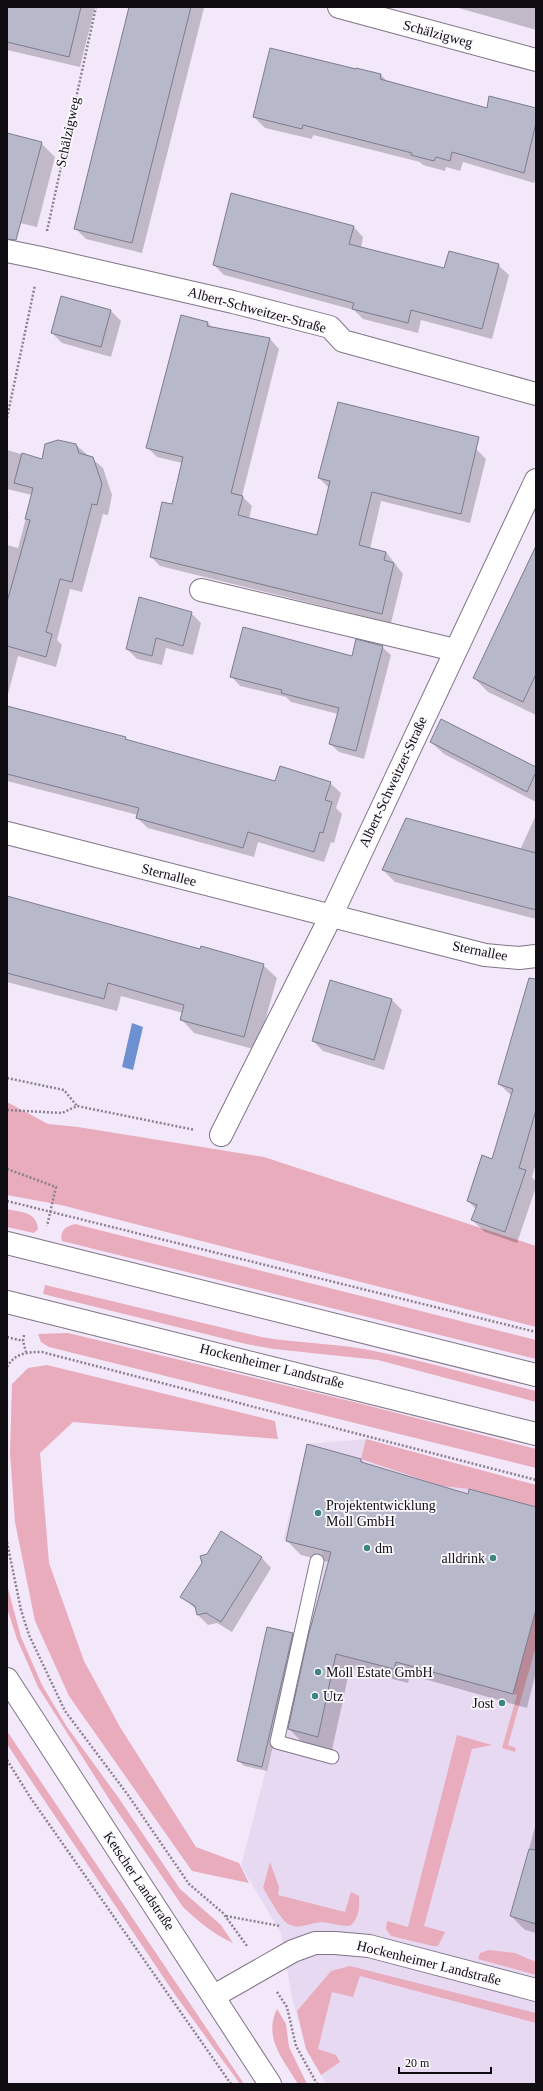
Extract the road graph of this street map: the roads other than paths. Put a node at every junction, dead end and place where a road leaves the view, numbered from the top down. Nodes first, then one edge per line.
1 (339, 7) edge
2 (536, 60) edge
3 (7, 252) edge
4 (536, 394) edge
5 (536, 480) edge
6 (201, 590) dead end
7 (455, 650) junction
8 (7, 833) edge
9 (332, 914) junction
10 (536, 956) edge
11 (221, 1135) road end
12 (7, 1243) edge
13 (7, 1302) edge
14 (536, 1375) edge
15 (536, 1434) edge
16 (317, 1561) dead end
17 (7, 1679) edge
18 (332, 1757) dead end
19 (536, 1990) edge
20 (214, 1996) junction
21 (270, 2084) edge

1 - 2 street, Schälzigweg
3 - 4 street, Albert-Schweitzer-Straße
5 - 7 street, Albert-Schweitzer-Straße
6 - 7 street
7 - 9 street, Albert-Schweitzer-Straße
8 - 9 street, Sternallee
9 - 10 street, Sternallee
9 - 11 street
12 - 14 street
13 - 15 street, Hockenheimer Landstraße
16 - 18 lane
17 - 20 street, Ketscher Landstraße
19 - 20 street, Hockenheimer Landstraße
20 - 21 street, Ketscher Landstraße

